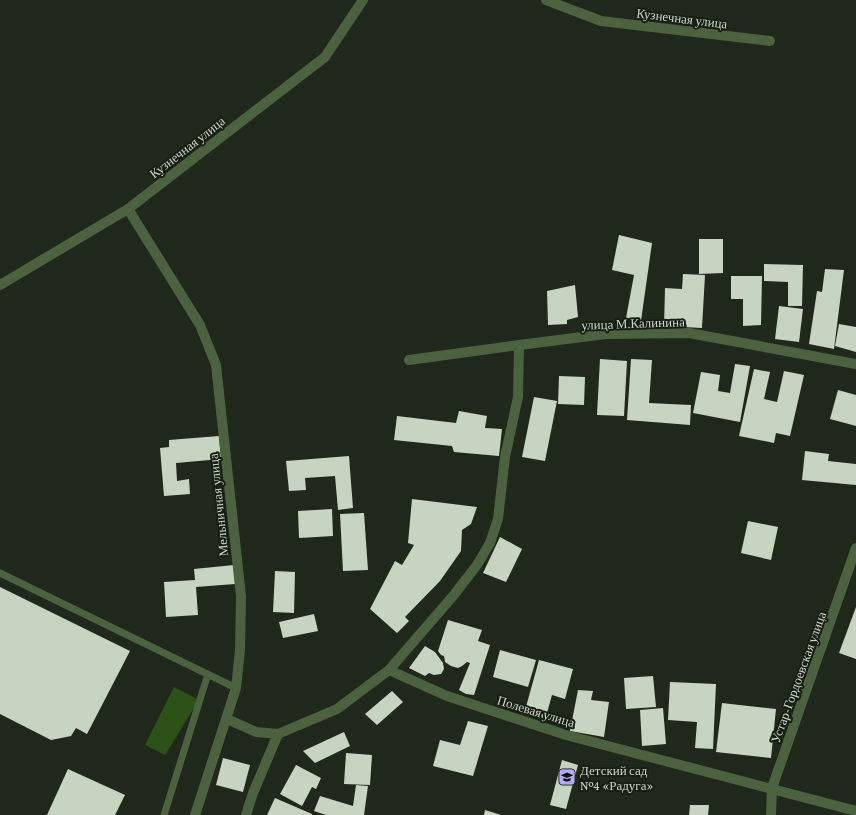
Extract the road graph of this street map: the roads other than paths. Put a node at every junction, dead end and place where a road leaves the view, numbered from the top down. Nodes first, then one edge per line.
1 (363, 0) edge
2 (546, 0) edge
3 (770, 41) dead end
4 (128, 209) junction
5 (0, 285) edge
6 (519, 345) junction
7 (409, 360) dead end
8 (856, 364) edge
9 (856, 548) edge
10 (0, 573) edge
11 (389, 670) junction
12 (208, 674) junction
13 (236, 688) junction
14 (227, 719) junction
15 (278, 734) junction
16 (772, 788) junction
17 (856, 811) edge
18 (164, 815) edge
19 (195, 815) edge
20 (246, 815) edge
21 (771, 815) edge

1 - 4 street, Кузнечная улица
2 - 3 street, Кузнечная улица
4 - 5 street, Кузнечная улица
4 - 13 street, Мельничная улица
6 - 7 street, улица М.Калинина
6 - 8 street, улица М.Калинина
6 - 11 street
9 - 16 street, Устар-Гордоевская улица
10 - 12 lane
11 - 15 street
11 - 16 street, Полевая улица
12 - 13 lane
12 - 18 lane
13 - 14 street, Мельничная улица
14 - 15 street
14 - 19 street, Мельничная улица
15 - 20 street
16 - 17 street, Полевая улица
16 - 21 street, Устар-Гордоевская улица

